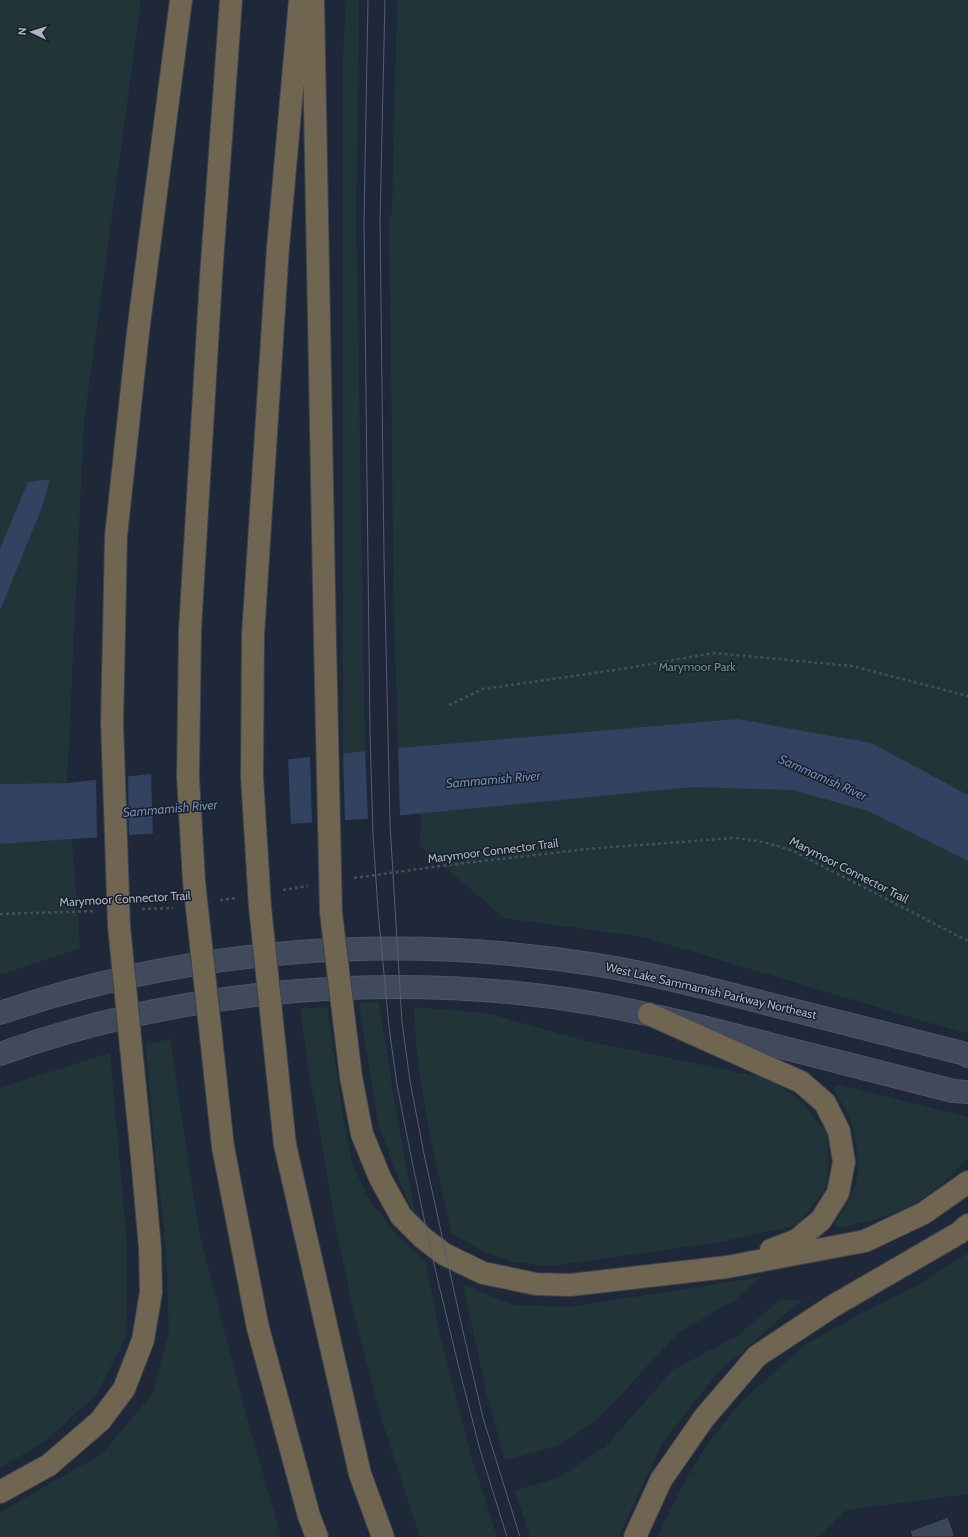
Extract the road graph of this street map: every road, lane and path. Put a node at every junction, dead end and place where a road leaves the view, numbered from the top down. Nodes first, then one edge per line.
1 (181, 0) edge
2 (231, 0) edge
3 (300, 0) edge
4 (313, 0) edge
5 (968, 696) edge
6 (449, 705) dead end
7 (353, 878) dead end
8 (315, 884) dead end
9 (276, 891) dead end
10 (237, 897) dead end
11 (214, 901) dead end
12 (175, 908) dead end
13 (135, 910) dead end
14 (96, 911) dead end
15 (0, 914) edge
16 (968, 941) edge
17 (0, 1013) edge
18 (649, 1014) junction
19 (0, 1054) edge
20 (968, 1056) edge
21 (968, 1092) edge
22 (968, 1182) edge
23 (968, 1224) edge
24 (727, 1267) junction
25 (0, 1492) edge
26 (317, 1537) edge
27 (384, 1537) edge
28 (635, 1537) edge

1 - 25 highway, bridge
2 - 26 highway, bridge
3 - 27 highway, bridge
4 - 24 highway, bridge
5 - 6 path
7 - 16 path, Marymoor Connector Trail
8 - 9 path
10 - 11 path
12 - 13 path, Marymoor Connector Trail
14 - 15 path, Marymoor Connector Trail
17 - 20 main road, West Lake Sammamish Parkway Northeast
18 - 19 main road
18 - 21 main road
18 - 24 highway
22 - 24 highway
23 - 28 highway

